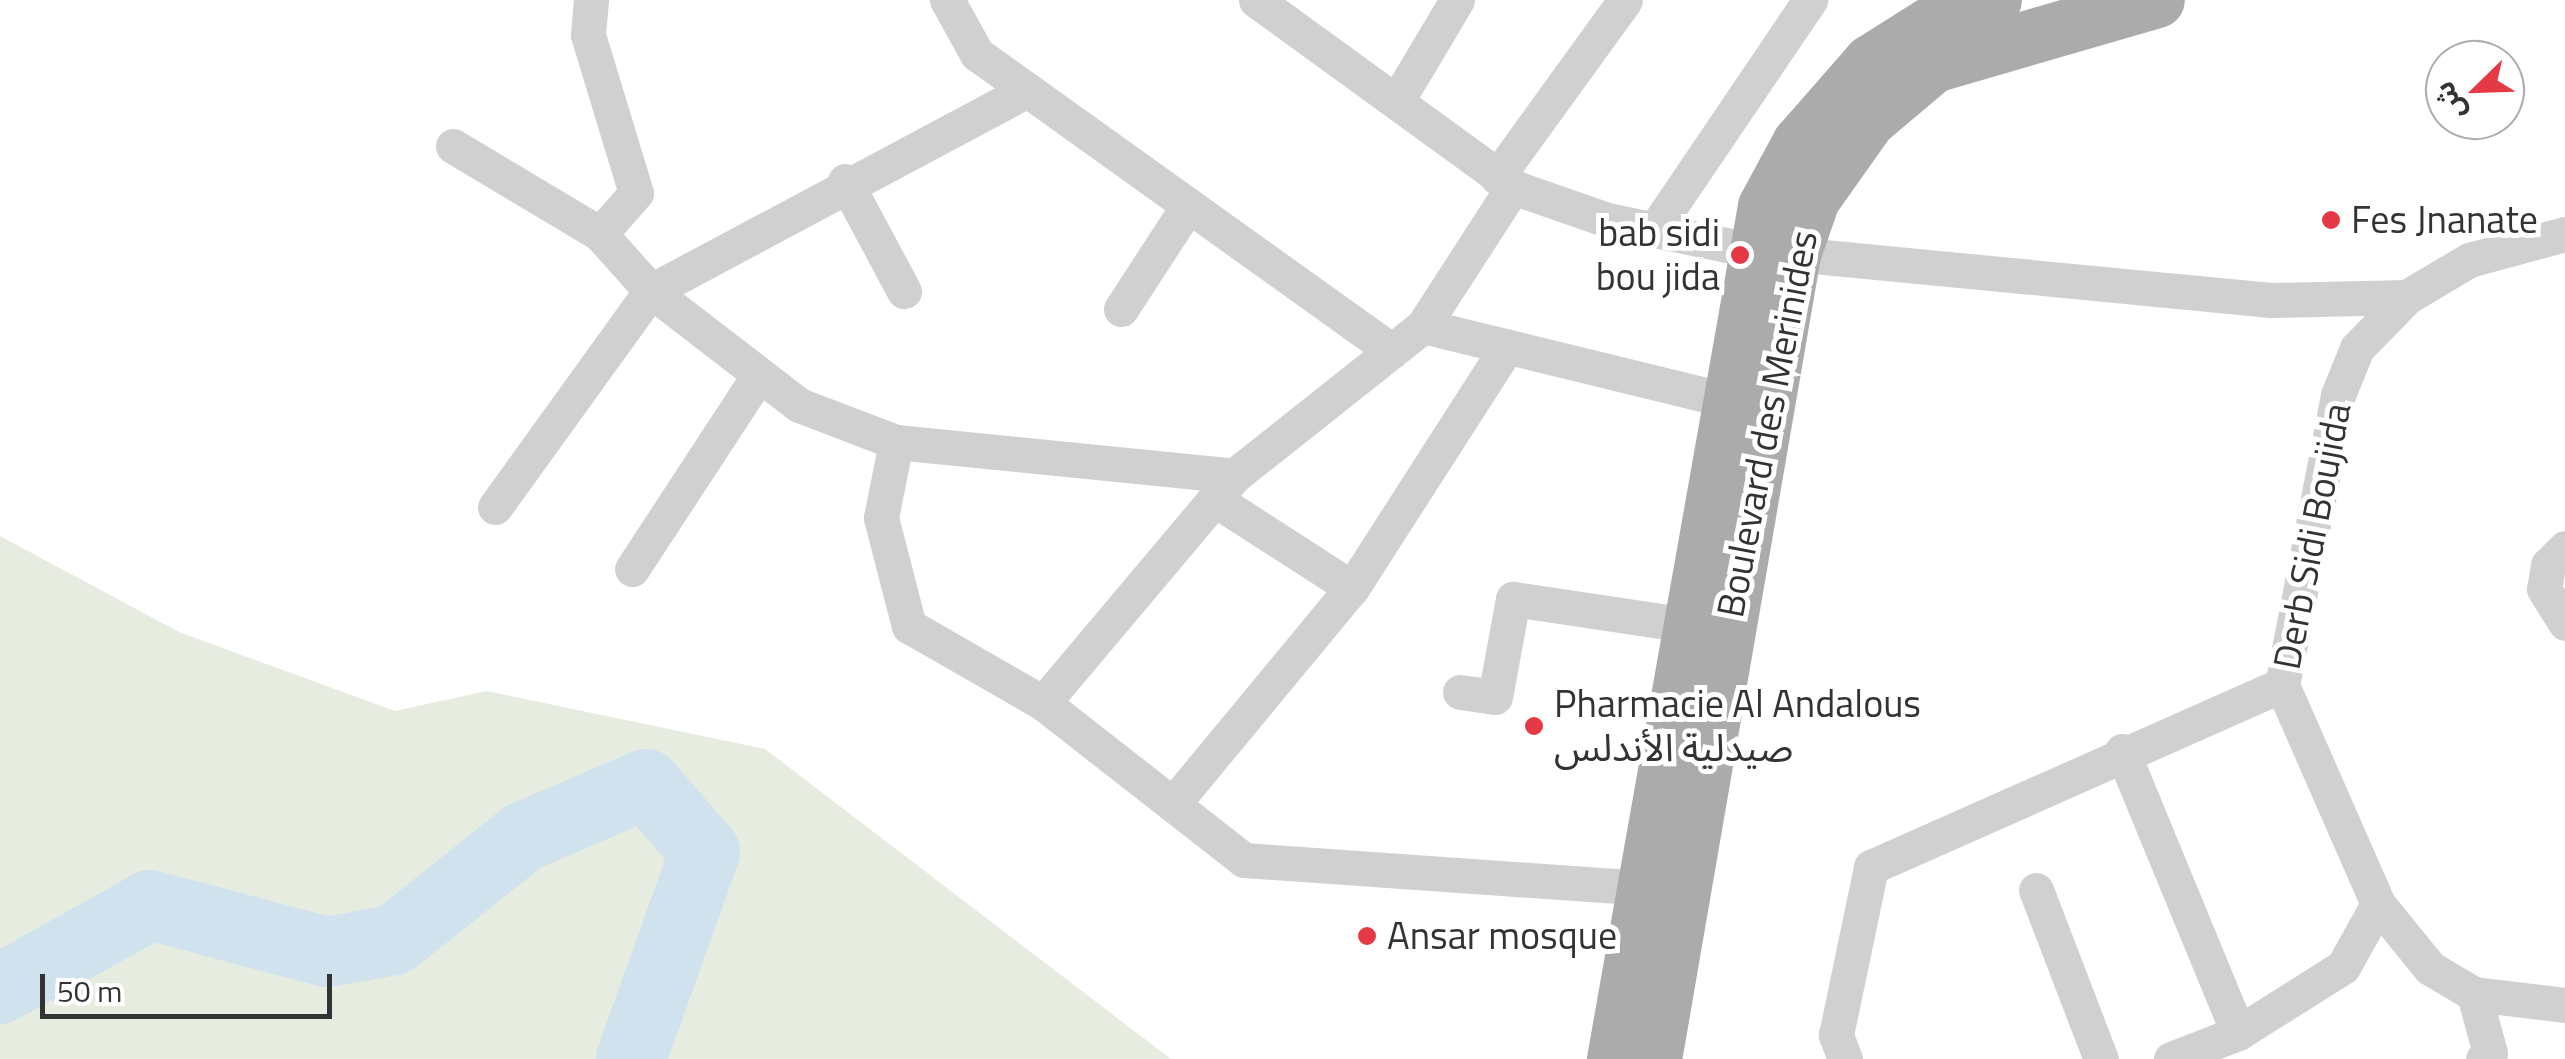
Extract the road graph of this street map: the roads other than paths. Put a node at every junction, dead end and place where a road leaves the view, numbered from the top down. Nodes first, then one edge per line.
1 (592, 0) edge
2 (947, 0) edge
3 (1256, 0) edge
4 (1457, 0) edge
5 (1625, 0) edge
6 (1810, 0) edge
7 (1994, 0) edge
8 (2157, 0) edge
9 (1026, 91) junction
10 (1398, 99) junction
11 (452, 146) dead end
12 (844, 182) junction
13 (1505, 182) junction
14 (1186, 208) junction
15 (1655, 230) junction
16 (600, 234) junction
17 (2565, 234) edge
18 (1772, 252) junction
19 (904, 291) dead end
20 (651, 292) junction
21 (2407, 297) junction
22 (1121, 308) dead end
23 (1423, 326) junction
24 (1507, 346) junction
25 (1392, 351) junction
26 (759, 376) junction
27 (1726, 400) junction
28 (896, 442) junction
29 (1224, 488) junction
30 (495, 507) dead end
31 (2565, 548) edge
32 (632, 569) dead end
33 (1352, 588) junction
34 (2565, 624) edge
35 (1688, 625) junction
36 (2282, 685) junction
37 (1460, 692) dead end
38 (1043, 703) junction
39 (2122, 751) junction
40 (1174, 804) junction
41 (1644, 888) junction
42 (2036, 890) dead end
43 (2378, 904) junction
44 (2474, 994) junction
45 (2565, 1004) edge
46 (2238, 1033) junction
47 (2490, 1057) edge
48 (1614, 1059) edge
49 (1654, 1059) edge
50 (1845, 1059) edge
51 (2100, 1059) edge
52 (2171, 1059) edge

1 - 16 street
2 - 9 street
3 - 10 street
4 - 10 street
5 - 13 street
6 - 15 street
7 - 18 main road, Boulevard des Merinides
8 - 18 main road, Boulevard des Merinides
9 - 12 street
9 - 14 street
10 - 13 street
11 - 16 street
12 - 19 street
12 - 20 street
13 - 15 street
13 - 23 street
14 - 22 street
14 - 25 street
15 - 18 street
16 - 20 street
17 - 21 street, Derb Sidi Boujida
18 - 21 street
18 - 27 main road, Boulevard des Merinides
18 - 49 main road, Boulevard des Merinides
20 - 26 street
20 - 30 street
21 - 36 street, Derb Sidi Boujida
23 - 24 street
23 - 25 street
24 - 27 street
24 - 33 street
25 - 29 street
26 - 28 street
26 - 32 street
27 - 35 main road, Boulevard des Merinides
28 - 29 street
28 - 38 street
29 - 33 street
29 - 38 street
31 - 34 street
33 - 40 street
35 - 37 street
35 - 41 main road, Boulevard des Merinides
36 - 39 street
36 - 43 street, Derb Sidi Boujida
38 - 40 street
39 - 46 street
39 - 50 street
40 - 41 street
41 - 48 main road, Boulevard des Merinides
42 - 51 street
43 - 44 street, Derb Sidi Boujida
43 - 46 street
44 - 45 street, Derb Sidi Boujida
44 - 47 street
46 - 52 street

